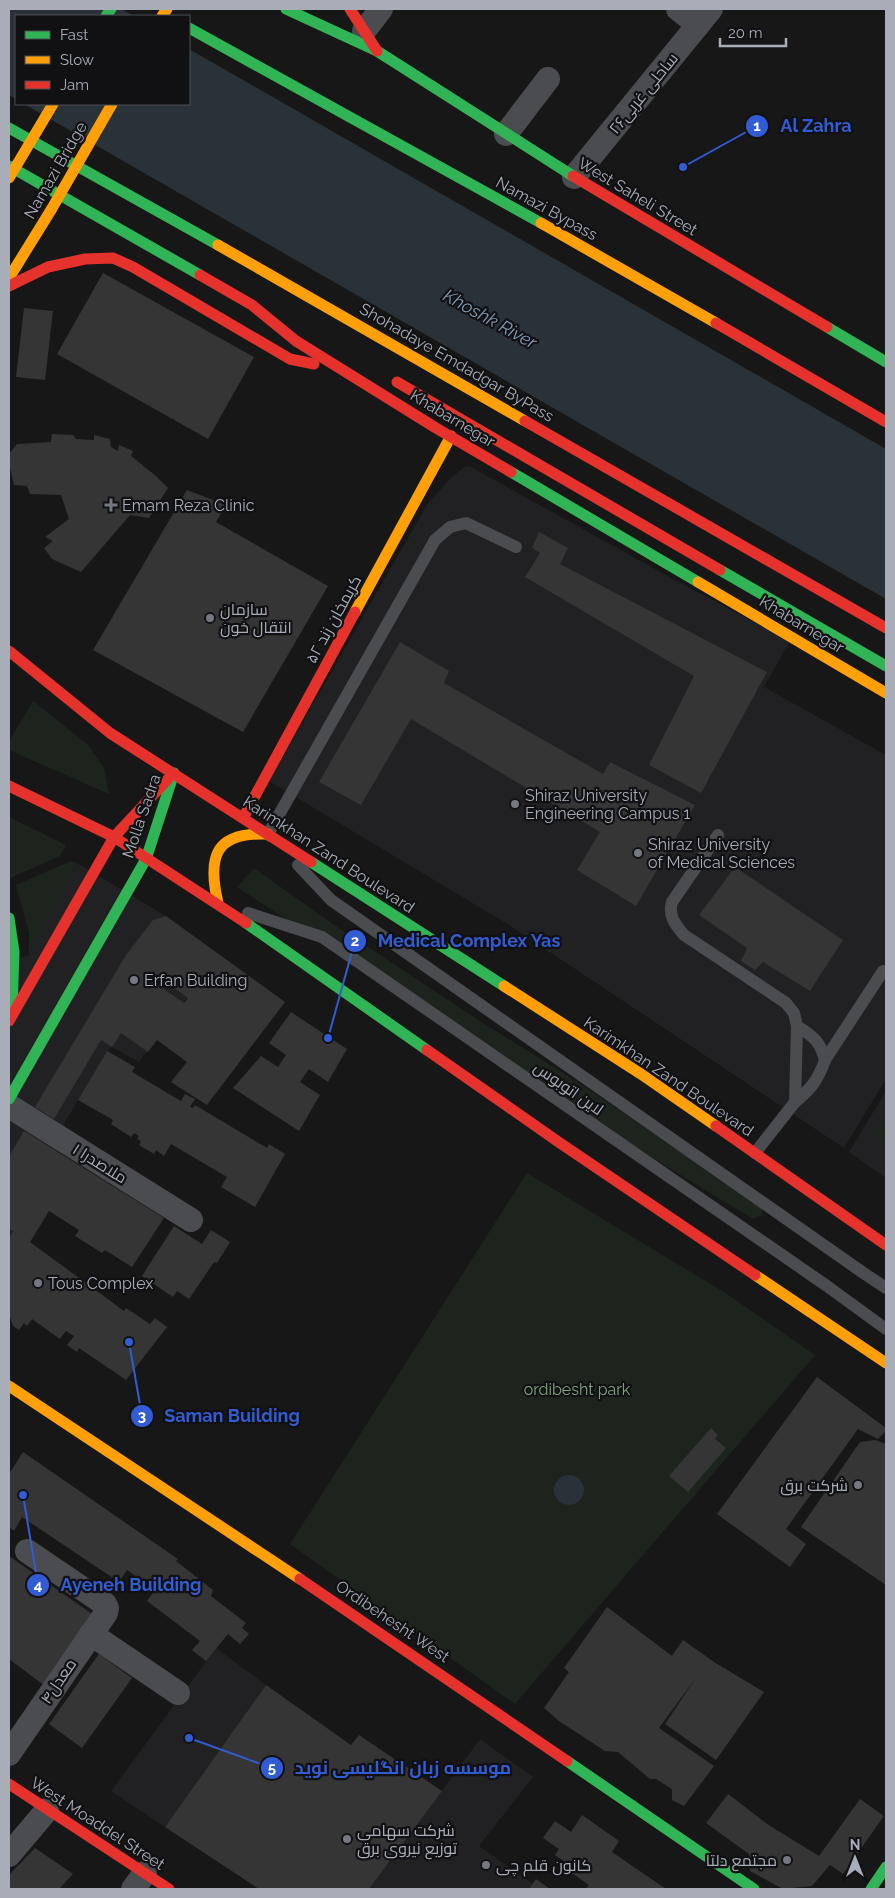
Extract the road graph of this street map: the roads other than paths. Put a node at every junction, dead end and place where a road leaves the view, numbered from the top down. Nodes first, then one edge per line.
1 (286, 9) edge
2 (350, 9) edge
3 (381, 9) edge
4 (678, 9) edge
5 (705, 17) edge
6 (342, 21) dead end
7 (190, 29) edge
8 (364, 31) junction
9 (377, 51) junction
10 (548, 79) dead end
11 (52, 105) edge
12 (111, 105) edge
13 (9, 128) edge
14 (506, 134) junction
15 (9, 166) edge
16 (9, 178) edge
17 (574, 178) junction
18 (9, 278) edge
19 (9, 286) edge
20 (252, 305) junction
21 (292, 323) dead end
22 (886, 362) edge
23 (343, 371) junction
24 (385, 375) dead end
25 (886, 422) edge
26 (451, 436) junction
27 (516, 547) dead end
28 (886, 628) edge
29 (9, 652) edge
30 (886, 666) edge
31 (886, 693) edge
32 (174, 773) junction
33 (9, 786) edge
34 (243, 818) junction
35 (268, 834) junction
36 (718, 835) dead end
37 (114, 837) junction
38 (146, 859) junction
39 (218, 903) junction
40 (9, 918) edge
41 (883, 971) dead end
42 (10, 1018) edge
43 (797, 1026) junction
44 (825, 1060) junction
45 (9, 1099) edge
46 (795, 1102) junction
47 (9, 1106) edge
48 (755, 1153) junction
49 (191, 1220) dead end
50 (886, 1245) edge
51 (886, 1288) edge
52 (886, 1329) edge
53 (886, 1363) edge
54 (9, 1386) edge
55 (27, 1552) dead end
56 (91, 1634) junction
57 (178, 1693) dead end
58 (9, 1754) edge
59 (9, 1784) edge
60 (47, 1810) junction
61 (9, 1855) edge
62 (886, 1867) edge
63 (139, 1881) edge
64 (169, 1889) edge
65 (754, 1889) edge
66 (871, 1889) edge

1 - 9 main road
2 - 8 main road
3 - 8 street
4 - 5 street
5 - 17 street, ساحلی غربی۲۶
6 - 9 main road
7 - 25 main road, Namazi Bypass
8 - 9 main road
9 - 14 main road, West Saheli Street
10 - 14 street
11 - 16 main road, bridge
12 - 18 main road, Namazi Bridge, bridge
13 - 28 main road, Shohadaye Emdadgar ByPass
14 - 17 main road, West Saheli Street
15 - 20 main road, Khabarnegar
17 - 22 main road, West Saheli Street
19 - 23 main road
20 - 21 main road
20 - 23 main road, Khabarnegar
23 - 26 main road, Khabarnegar
24 - 30 main road
26 - 31 main road, Khabarnegar
26 - 34 main road, کریمخان زند ۵۲
27 - 35 lane
29 - 32 main road, Karimkhan Zand Boulevard
32 - 34 main road, Karimkhan Zand Boulevard
32 - 37 main road, Molla Sadra
32 - 38 main road, Molla Sadra
33 - 37 main road
34 - 35 main road, Karimkhan Zand Boulevard
35 - 39 main road
35 - 48 main road, Karimkhan Zand Boulevard
35 - 51 lane, لاین اتوبوس
36 - 43 lane
37 - 38 main road
37 - 42 main road, Molla Sadra
38 - 39 main road
38 - 45 main road, Molla Sadra
39 - 52 lane, لاین اتوبوس
39 - 53 main road
40 - 42 main road
41 - 44 lane
43 - 44 lane
43 - 46 lane
44 - 46 lane
46 - 48 lane
47 - 49 street, ۱ ملاصدرا
48 - 50 main road, Karimkhan Zand Boulevard
54 - 65 main road, Ordibehesht West
55 - 56 street, معدل۴
56 - 57 street
56 - 58 street, معدل۴
59 - 60 main road, West Moaddel Street
60 - 61 street
60 - 63 main road, West Moaddel Street
62 - 66 main road
63 - 64 main road, West Moaddel Street

